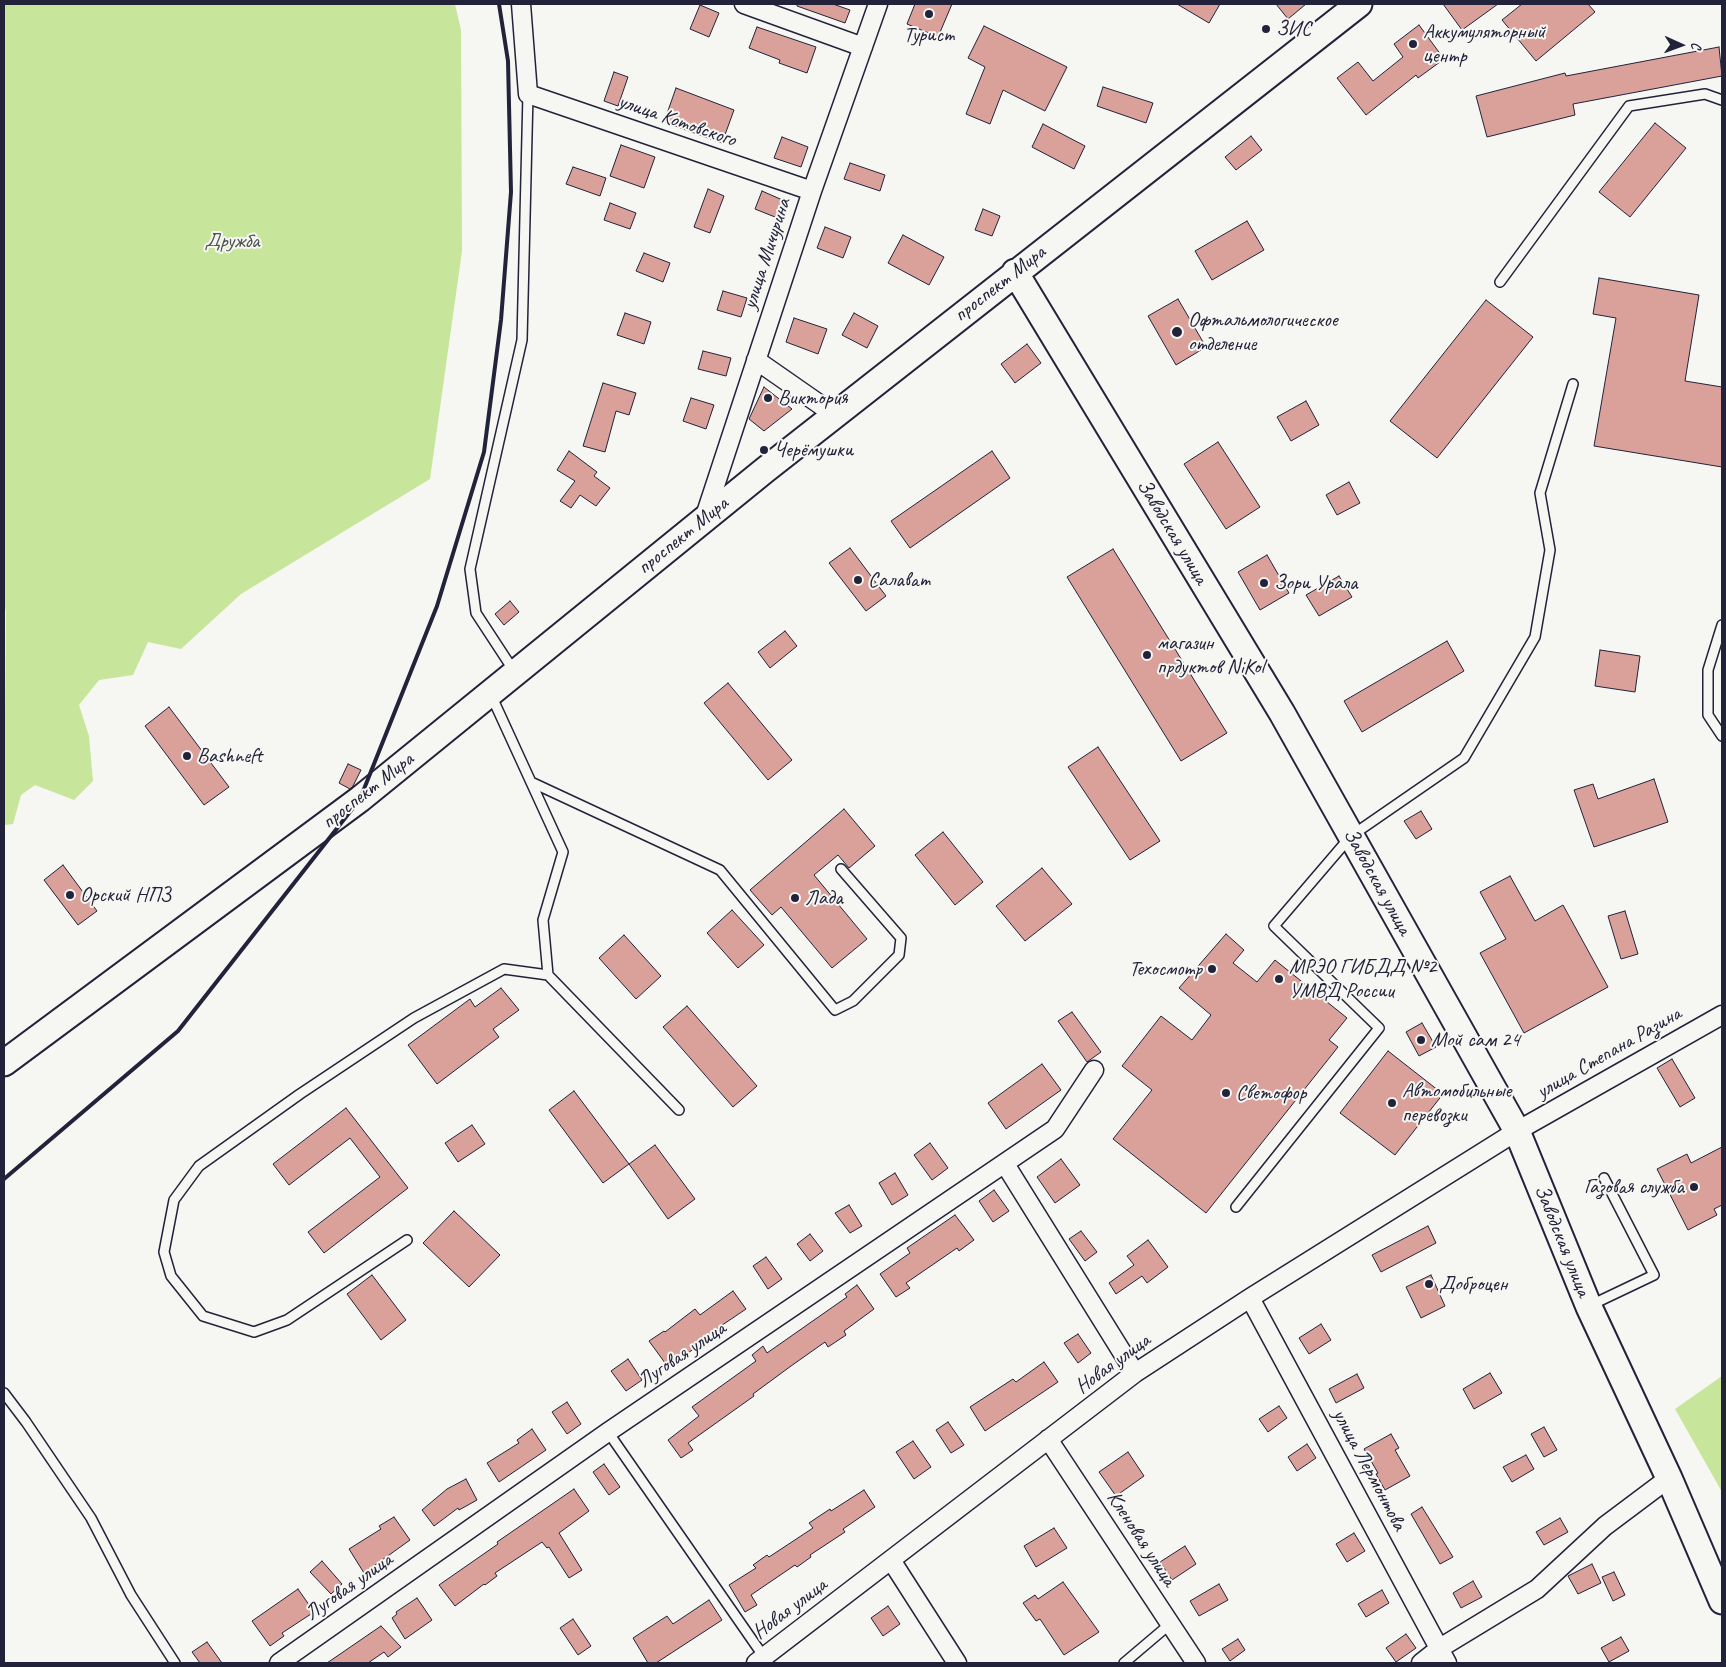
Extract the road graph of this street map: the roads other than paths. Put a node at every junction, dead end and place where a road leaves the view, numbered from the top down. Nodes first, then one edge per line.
1 (521, 4) edge
2 (744, 4) edge
3 (878, 4) edge
4 (1359, 4) edge
5 (863, 47) junction
6 (528, 94) junction
7 (1722, 100) edge
8 (812, 191) junction
9 (1015, 272) junction
10 (1500, 282) dead end
11 (756, 360) junction
12 (1573, 384) dead end
13 (835, 415) junction
14 (704, 519) junction
15 (1722, 625) edge
16 (515, 673) junction
17 (490, 692) junction
18 (1722, 736) edge
19 (531, 782) junction
20 (1351, 836) junction
21 (841, 869) dead end
22 (548, 975) junction
23 (1722, 1015) edge
24 (4, 1063) edge
25 (1094, 1070) dead end
26 (679, 1110) dead end
27 (1517, 1131) junction
28 (1005, 1164) junction
29 (1604, 1178) dead end
30 (1236, 1207) dead end
31 (407, 1240) dead end
32 (1250, 1298) junction
33 (1589, 1307) junction
34 (1135, 1373) junction
35 (4, 1393) edge
36 (608, 1432) junction
37 (1048, 1439) junction
38 (1669, 1478) junction
39 (891, 1560) junction
40 (1722, 1601) edge
41 (1170, 1624) junction
42 (1444, 1656) edge
43 (760, 1660) edge
44 (176, 1663) edge
45 (279, 1663) edge
46 (958, 1663) edge
47 (1124, 1663) edge
48 (1196, 1663) edge
49 (1421, 1663) edge

1 - 6 street
2 - 5 street
3 - 5 street, улица Мичурина
4 - 9 main road, проспект Мира
5 - 8 street, улица Мичурина
6 - 8 street, улица Котовского
6 - 16 lane
7 - 10 lane
8 - 11 street, улица Мичурина
9 - 13 main road, проспект Мира
9 - 20 main road, Заводская улица
11 - 13 street
11 - 14 street, улица Мичурина
12 - 20 lane
13 - 14 main road, проспект Мира
14 - 16 main road, проспект Мира
15 - 18 lane
16 - 17 main road, проспект Мира
17 - 19 lane
17 - 24 main road, проспект Мира
19 - 21 lane
19 - 22 lane
20 - 27 main road, Заводская улица
20 - 30 lane
22 - 26 lane
22 - 31 lane
23 - 27 street, улица Степана Разина
25 - 28 street, Луговая улица
27 - 32 street, Новая улица
27 - 33 main road, Заводская улица
28 - 34 street
28 - 36 street, Луговая улица
29 - 33 lane
32 - 34 street, Новая улица
32 - 42 street, улица Лермонтова
33 - 38 main road, Заводская улица
34 - 37 street, Новая улица
35 - 44 lane
36 - 43 lane
36 - 45 street, Луговая улица
37 - 39 street, Новая улица
37 - 41 street, Кленовая улица
38 - 40 main road, Заводская улица
38 - 42 street
39 - 43 street, Новая улица
39 - 46 street
41 - 47 lane
41 - 48 street, Кленовая улица
42 - 49 street

